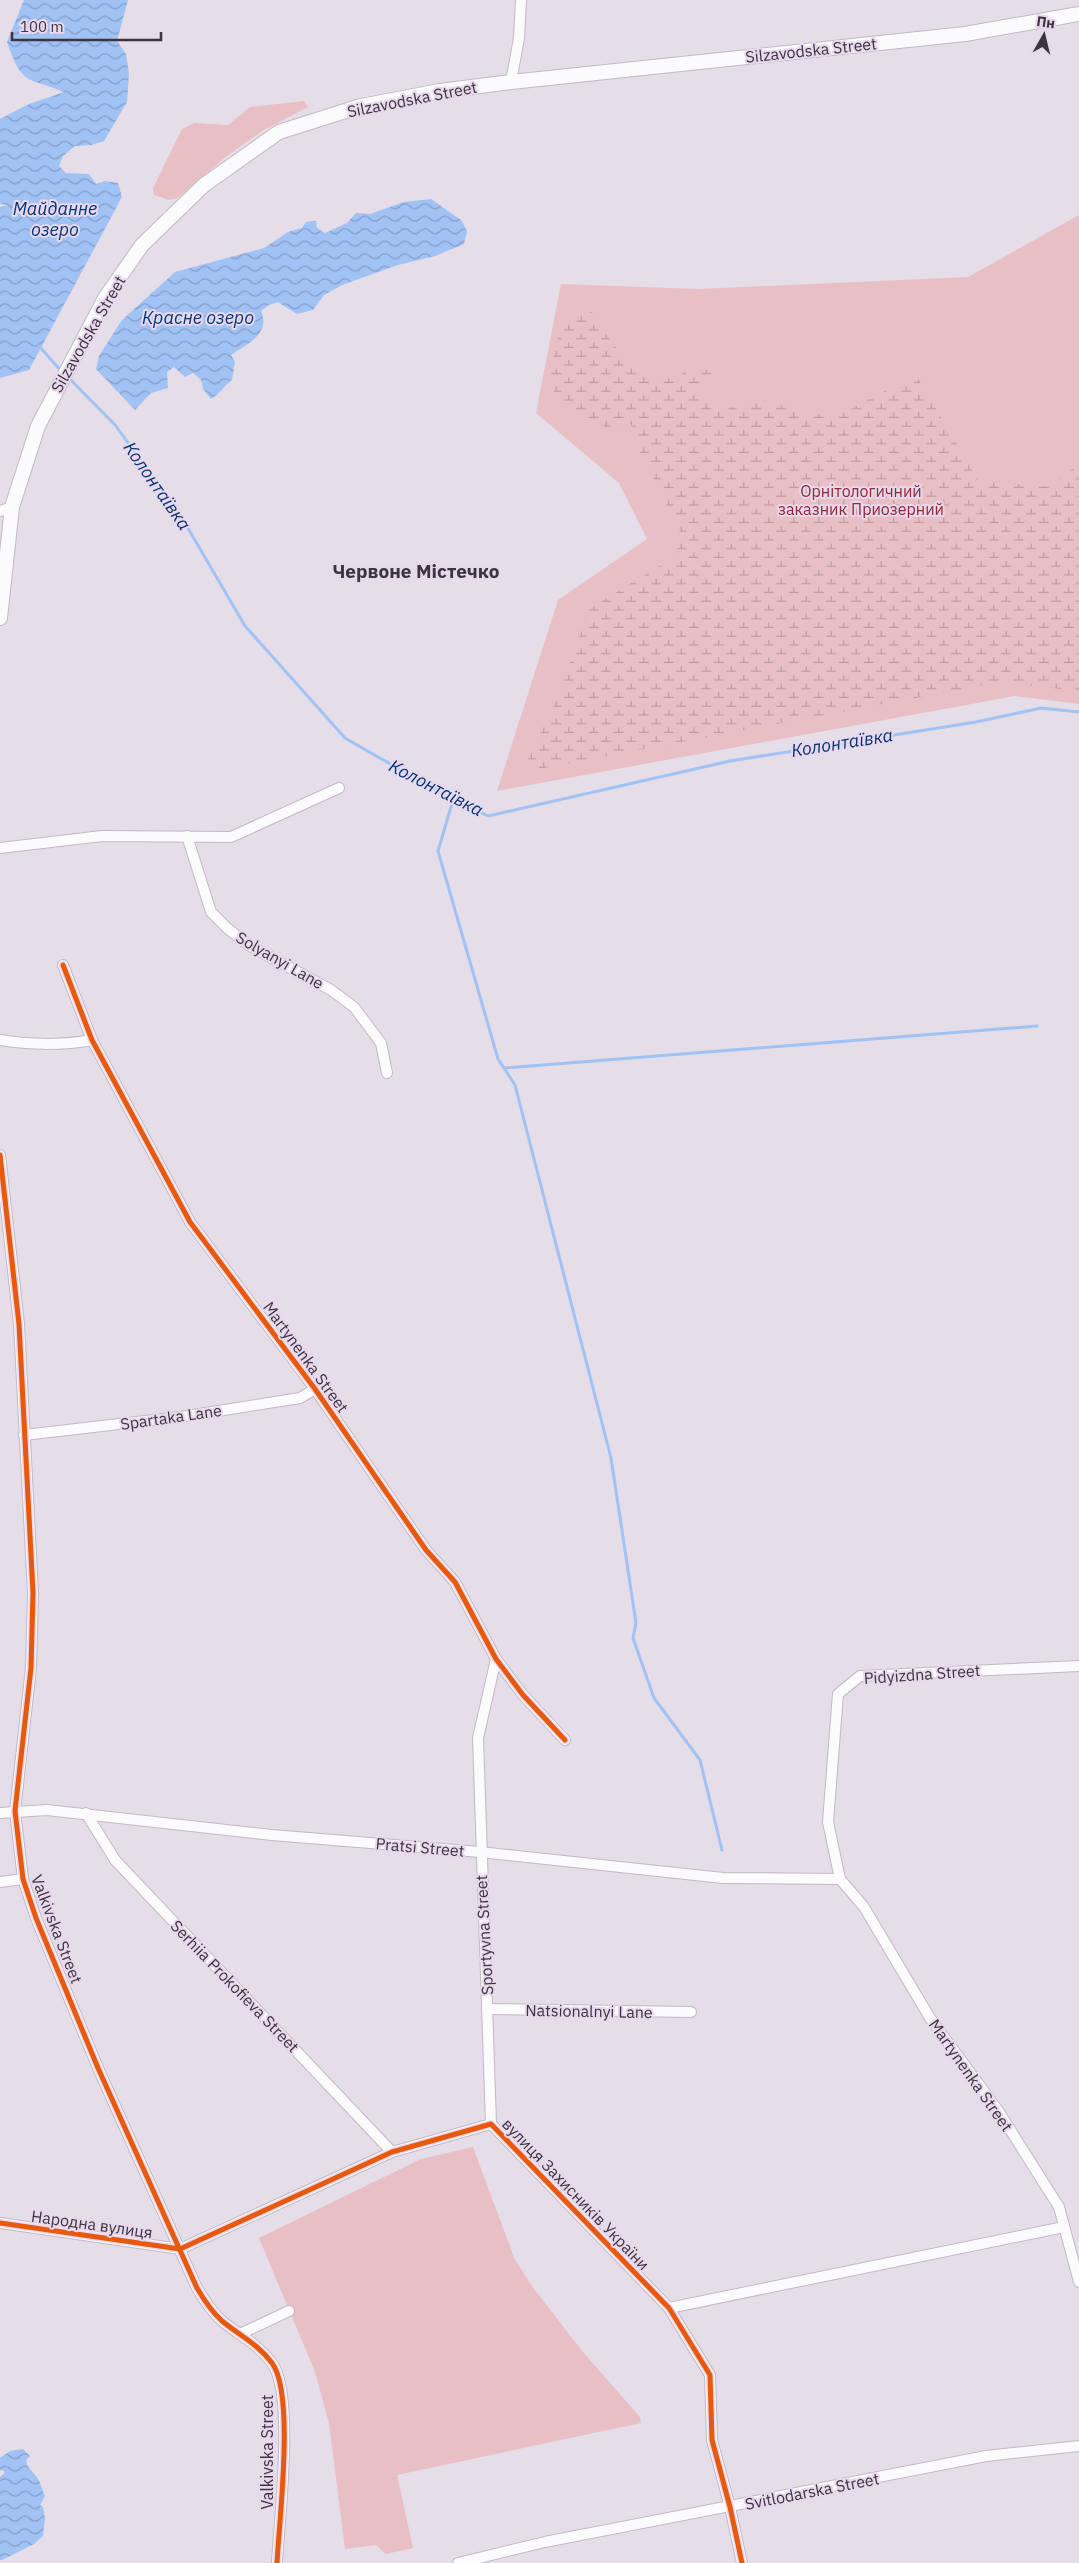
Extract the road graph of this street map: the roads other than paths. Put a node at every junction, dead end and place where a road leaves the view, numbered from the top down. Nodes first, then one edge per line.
1 (521, 0) edge
2 (1079, 14) edge
3 (511, 82) junction
4 (6, 509) edge
5 (0, 618) edge
6 (339, 788) dead end
7 (187, 836) junction
8 (0, 848) edge
9 (63, 965) dead end
10 (0, 1040) edge
11 (92, 1040) junction
12 (387, 1073) dead end
13 (0, 1155) edge
14 (315, 1389) junction
15 (24, 1435) junction
16 (496, 1659) junction
17 (1079, 1666) edge
18 (565, 1740) dead end
19 (15, 1811) junction
20 (0, 1813) edge
21 (86, 1814) junction
22 (480, 1852) junction
23 (23, 1879) junction
24 (840, 1879) junction
25 (0, 1882) edge
26 (488, 2009) junction
27 (691, 2012) dead end
28 (491, 2124) junction
29 (392, 2152) junction
30 (0, 2223) edge
31 (1064, 2227) junction
32 (180, 2249) junction
33 (1079, 2282) edge
34 (669, 2308) junction
35 (289, 2311) dead end
36 (240, 2334) junction
37 (1079, 2446) edge
38 (730, 2507) junction
39 (277, 2563) edge
40 (458, 2563) edge
41 (742, 2563) edge

1 - 3 street
2 - 3 main road, Silzavodska Street
3 - 4 main road, Silzavodska Street
4 - 5 main road, Silzavodska Street
6 - 7 street
7 - 8 street
7 - 12 street, Solyanyi Lane
9 - 11 street, Martynenka Street
10 - 11 street
11 - 14 street, Martynenka Street
13 - 15 street, Valkivska Street
14 - 15 street, Spartaka Lane
14 - 16 street, Martynenka Street
15 - 19 street, Valkivska Street
16 - 18 street, Martynenka Street
16 - 22 street, Sportyvna Street
17 - 24 street, Pidyizdna Street
19 - 20 street, Pratsi Street
19 - 21 street, Pratsi Street
19 - 23 street, Valkivska Street
21 - 22 street, Pratsi Street
21 - 29 street, Serhiia Prokofieva Street
22 - 24 street, Pratsi Street
22 - 26 street, Sportyvna Street
23 - 25 street
23 - 32 street, Valkivska Street
24 - 31 street, Martynenka Street
26 - 27 street, Natsionalnyi Lane
26 - 28 street, Sportyvna Street
28 - 29 street, вулиця Захисників України
28 - 34 street, вулиця Захисників України
29 - 32 street, вулиця Захисників України
30 - 32 street, Народна вулиця
31 - 33 street, Martynenka Street
31 - 34 street
32 - 36 street, Valkivska Street
34 - 38 street, вулиця Захисників України
35 - 36 street
36 - 39 street, Valkivska Street
37 - 38 street, Svitlodarska Street
38 - 40 street, Svitlodarska Street
38 - 41 street, вулиця Захисників України

